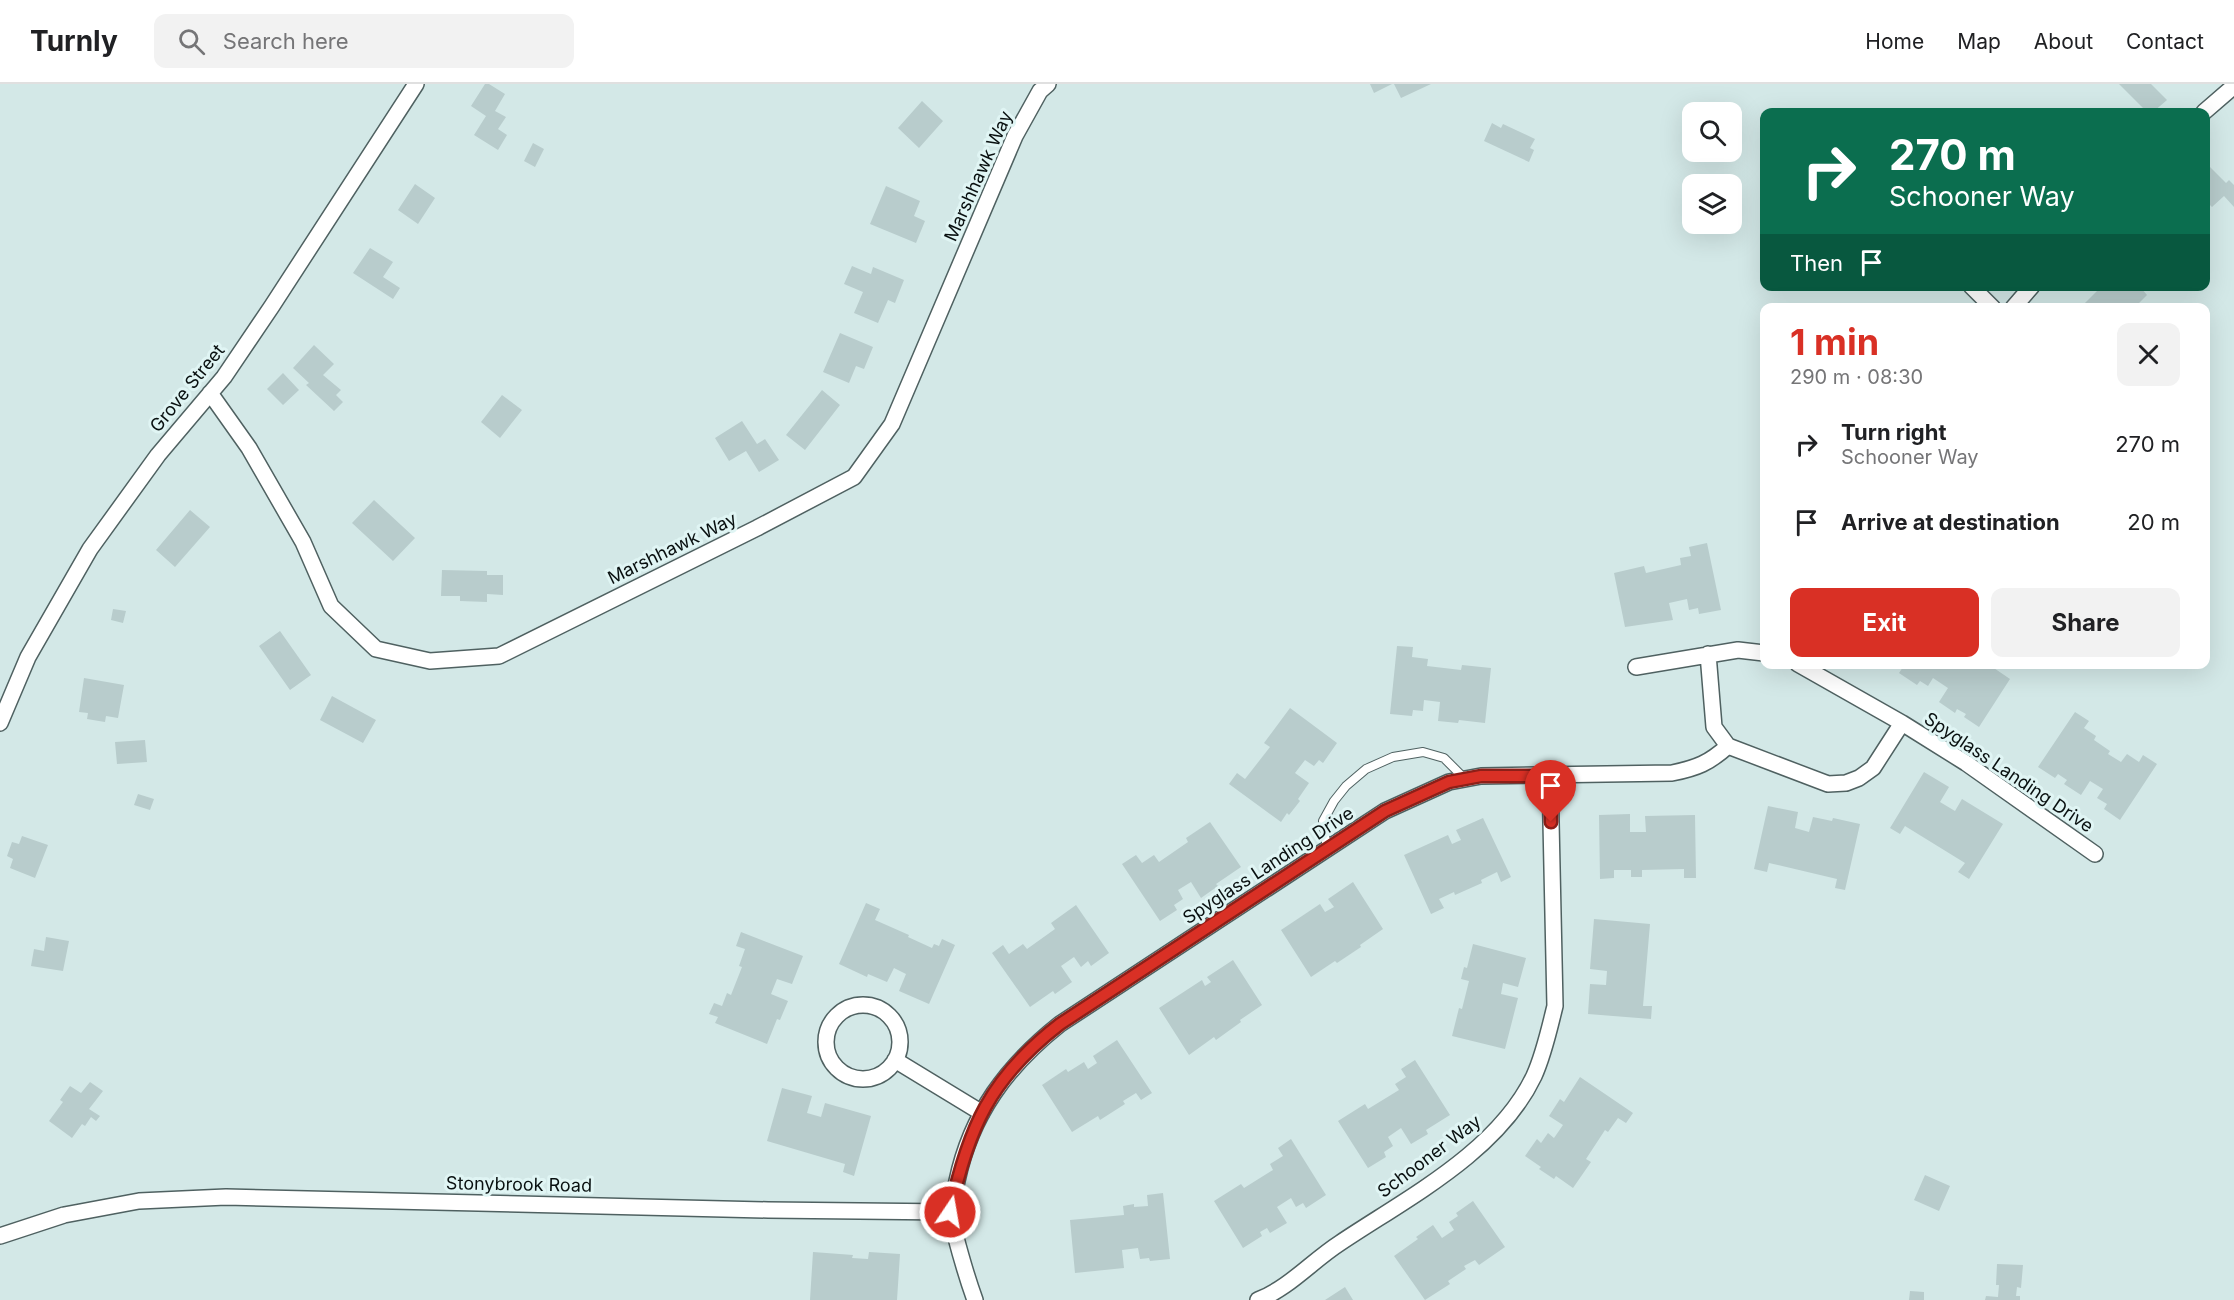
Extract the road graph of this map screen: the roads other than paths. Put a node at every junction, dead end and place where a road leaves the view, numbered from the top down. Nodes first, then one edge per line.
1 (416, 84) edge
2 (1048, 84) edge
3 (2234, 86) edge
4 (2209, 108) edge
5 (1976, 291) edge
6 (2028, 291) edge
7 (1988, 303) edge
8 (2017, 303) edge
9 (210, 393) junction
10 (1760, 653) edge
11 (1708, 654) junction
12 (1636, 667) dead end
13 (1807, 669) edge
14 (0, 723) edge
15 (1902, 723) junction
16 (1728, 746) junction
17 (1550, 776) junction
18 (1465, 779) junction
19 (1327, 849) junction
20 (2095, 854) dead end
21 (895, 1060) junction
22 (982, 1113) junction
23 (950, 1212) junction
24 (0, 1236) edge
25 (975, 1300) edge
26 (1258, 1300) edge

1 - 9 street, Grove Street
2 - 9 street, Marshhawk Way
3 - 4 street
5 - 7 street
6 - 8 street
9 - 14 street, Grove Street
10 - 11 street
11 - 12 street
11 - 16 street
13 - 15 street, Spyglass Landing Drive
15 - 16 street, Spyglass Landing Drive
15 - 20 street, Spyglass Landing Drive
16 - 17 street, Spyglass Landing Drive
17 - 18 street, Spyglass Landing Drive
17 - 26 street, Schooner Way
18 - 19 street, Spyglass Landing Drive
18 - 19 lane
19 - 22 street, Spyglass Landing Drive
21 - 21 street
21 - 22 street
22 - 23 street, Spyglass Landing Drive
23 - 24 street, Stonybrook Road
23 - 25 street

